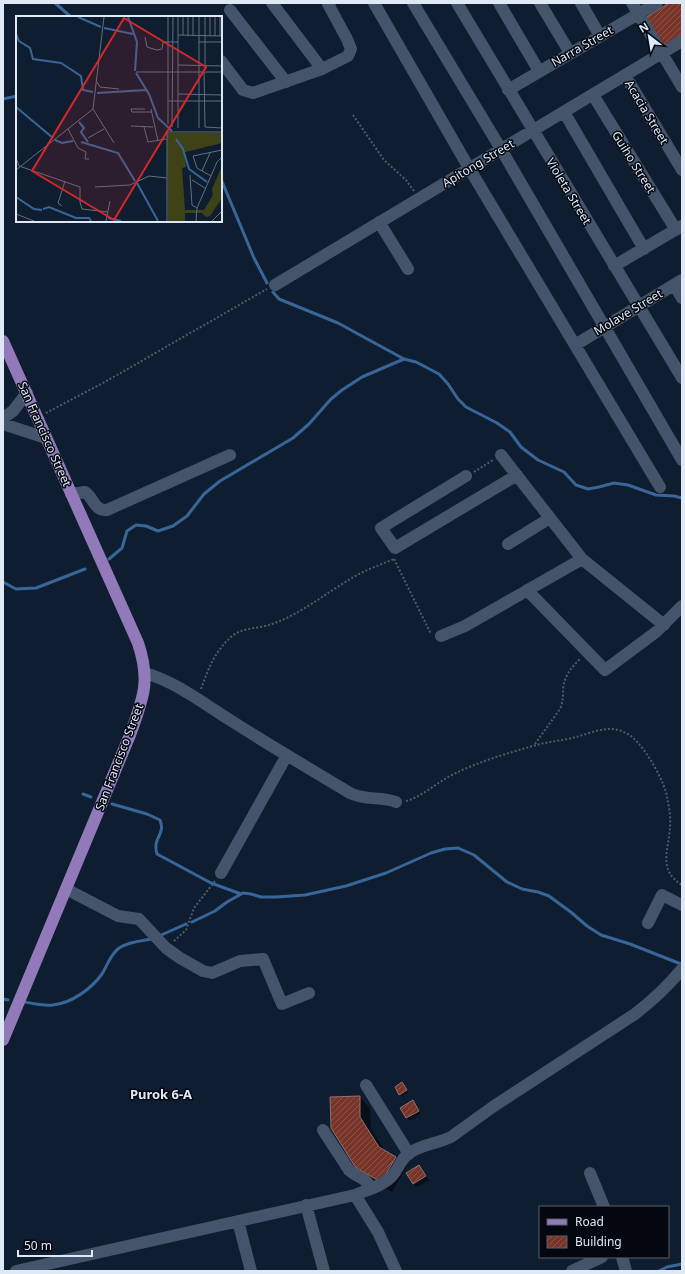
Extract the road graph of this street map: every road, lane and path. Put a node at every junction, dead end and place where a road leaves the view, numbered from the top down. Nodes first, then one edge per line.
1 (272, 3) edge
2 (329, 3) edge
3 (374, 3) edge
4 (413, 3) edge
5 (457, 3) edge
6 (499, 3) edge
7 (540, 3) edge
8 (581, 3) edge
9 (632, 3) edge
10 (657, 3) edge
11 (230, 10) dead end
12 (638, 14) junction
13 (600, 36) junction
14 (682, 41) edge
15 (570, 53) junction
16 (662, 53) junction
17 (222, 62) edge
18 (322, 69) junction
19 (539, 71) junction
20 (625, 75) junction
21 (286, 82) junction
22 (682, 87) edge
23 (508, 90) junction
24 (593, 95) junction
25 (564, 112) junction
26 (353, 115) dead end
27 (532, 130) junction
28 (501, 149) junction
29 (469, 168) junction
30 (682, 170) edge
31 (417, 199) junction
32 (380, 222) junction
33 (679, 228) edge
34 (644, 249) junction
35 (614, 266) junction
36 (408, 269) dead end
37 (678, 283) edge
38 (275, 285) joint
39 (682, 298) edge
40 (639, 306) junction
41 (605, 327) junction
42 (3, 341) edge
43 (575, 345) junction
44 (682, 378) edge
45 (26, 393) junction
46 (3, 418) edge
47 (38, 418) junction
48 (3, 424) edge
49 (46, 438) junction
50 (230, 455) dead end
51 (501, 455) joint
52 (682, 460) edge
53 (517, 475) junction
54 (466, 476) joint
55 (660, 487) dead end
56 (71, 494) junction
57 (550, 518) junction
58 (508, 544) dead end
59 (582, 559) junction
60 (527, 590) junction
61 (682, 606) edge
62 (664, 625) junction
63 (440, 636) joint
64 (588, 652) junction
65 (145, 673) junction
66 (197, 699) junction
67 (534, 745) junction
68 (287, 755) junction
69 (396, 802) joint
70 (221, 873) joint
71 (682, 884) edge
72 (66, 889) junction
73 (682, 905) edge
74 (648, 923) dead end
75 (166, 948) junction
76 (682, 969) edge
77 (309, 992) dead end
78 (3, 1040) edge
79 (366, 1085) dead end
80 (323, 1130) dead end
81 (409, 1154) junction
82 (590, 1173) dead end
83 (371, 1188) junction
84 (355, 1195) junction
85 (306, 1206) junction
86 (604, 1206) edge
87 (238, 1221) junction
88 (600, 1258) edge
89 (622, 1258) edge
90 (16, 1271) edge
91 (251, 1271) edge
92 (324, 1271) edge
93 (396, 1271) edge
94 (572, 1271) edge
95 (626, 1271) edge

1 - 18 street
2 - 18 street
3 - 29 street
4 - 28 street
5 - 23 street, Violeta Street
6 - 19 street
7 - 15 street
8 - 13 street
9 - 12 street
10 - 12 street, Narra Street
11 - 21 street
12 - 13 street, Narra Street
12 - 16 street
13 - 15 street, Narra Street
14 - 16 street, Apitong Street
15 - 19 street, Narra Street
16 - 20 street, Apitong Street
16 - 22 street
17 - 21 street
18 - 21 street
19 - 23 street, Narra Street
20 - 24 street, Apitong Street
20 - 30 street, Acacia Street
23 - 27 street, Violeta Street
24 - 25 street, Apitong Street
24 - 33 street, Guiho Street
25 - 27 street, Apitong Street
25 - 34 street
26 - 31 path
27 - 28 street, Apitong Street
27 - 35 street, Violeta Street
28 - 29 street, Apitong Street
28 - 41 street
29 - 31 street, Apitong Street
29 - 43 street
31 - 32 street, Apitong Street
32 - 36 street
32 - 38 street, Apitong Street
33 - 34 street
34 - 35 street
35 - 40 street, Violeta Street
37 - 39 street
37 - 40 street, Molave Street
38 - 47 path
40 - 41 street, Molave Street
40 - 44 street, Violeta Street
41 - 43 street, Molave Street
41 - 52 street
42 - 45 main road, San Francisco Street
43 - 55 street
45 - 46 street
45 - 47 main road, San Francisco Street
47 - 49 main road, San Francisco Street
48 - 49 street
49 - 56 main road, San Francisco Street
50 - 56 street
51 - 53 street
51 - 54 path
53 - 54 street
53 - 57 street
56 - 65 main road, San Francisco Street
57 - 58 street
57 - 59 street
59 - 60 street
59 - 62 street
60 - 63 street
60 - 64 street
61 - 62 street
62 - 64 street
63 - 66 path
64 - 67 path
65 - 66 street
65 - 72 main road, San Francisco Street
66 - 68 street
67 - 69 path
67 - 71 path
68 - 69 street
68 - 70 street
70 - 75 path
72 - 75 street
72 - 78 main road, San Francisco Street
73 - 74 street
75 - 77 street
76 - 81 street
79 - 81 street
80 - 83 street
81 - 83 street
82 - 86 street
83 - 84 street
84 - 85 street
84 - 93 street
85 - 87 street
85 - 92 street
87 - 90 street
87 - 91 street
88 - 94 street
89 - 95 street

